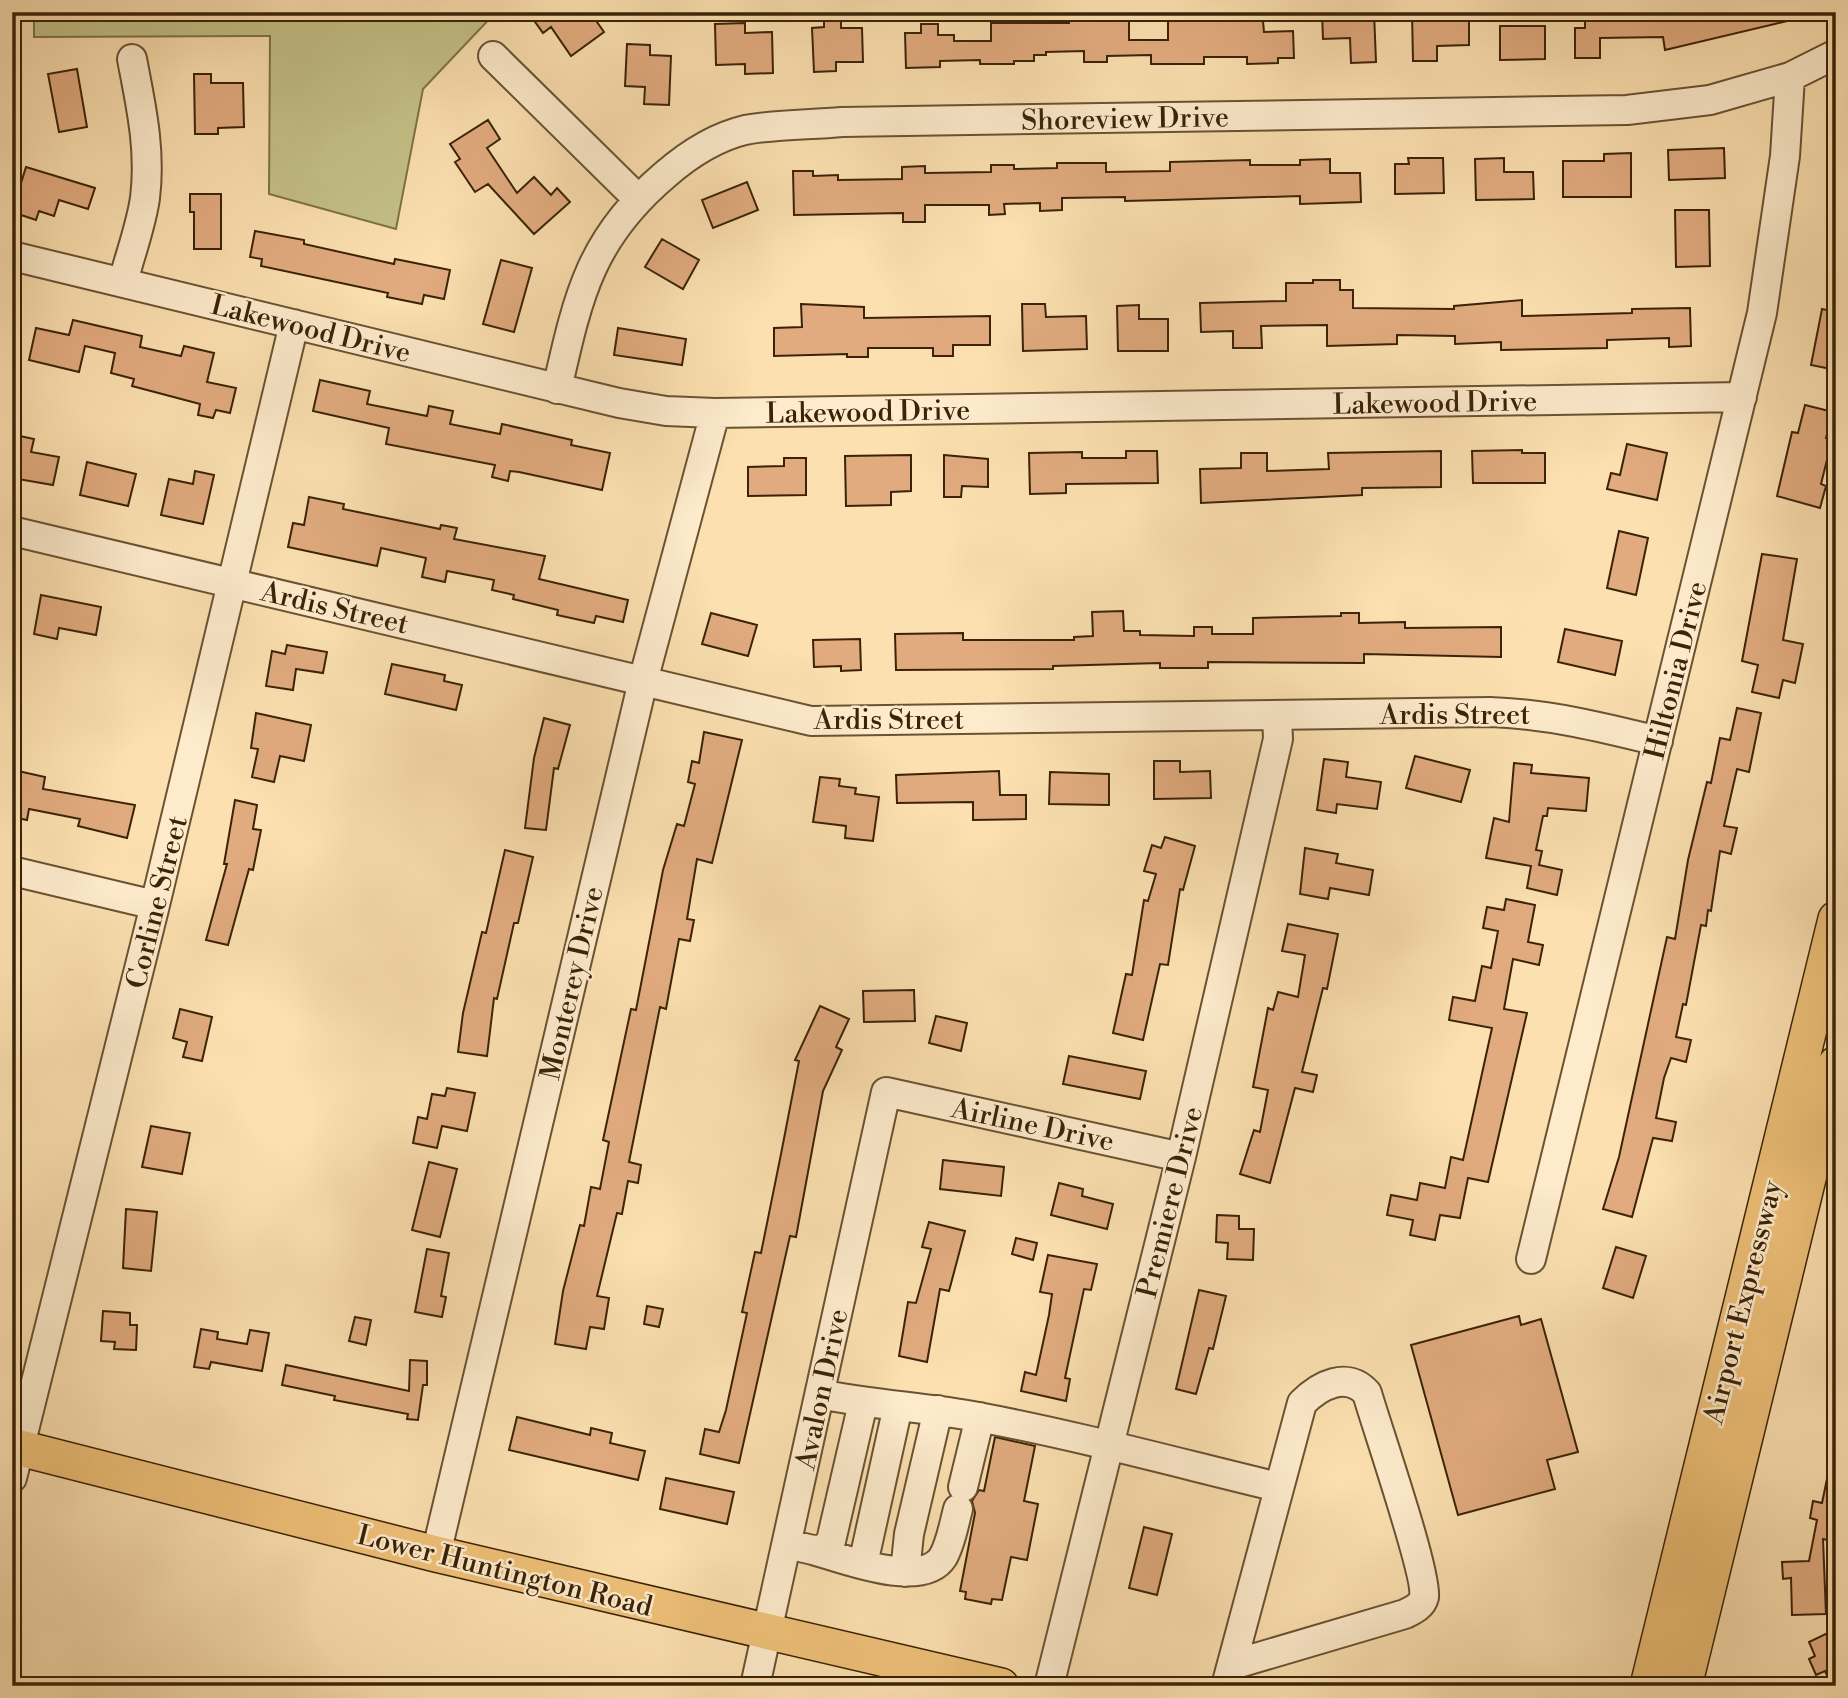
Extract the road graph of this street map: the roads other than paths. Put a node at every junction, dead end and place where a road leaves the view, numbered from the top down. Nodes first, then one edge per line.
1 (1836, 54) edge
2 (493, 56) dead end
3 (132, 59) dead end
4 (1790, 77) junction
5 (638, 198) junction
6 (12, 256) edge
7 (123, 282) junction
8 (294, 324) junction
9 (556, 389) junction
10 (1742, 397) junction
11 (715, 413) junction
12 (12, 531) edge
13 (233, 583) junction
14 (643, 681) junction
15 (1277, 715) junction
16 (1658, 741) junction
17 (12, 871) edge
18 (155, 905) junction
19 (1836, 919) edge
20 (1836, 1064) edge
21 (886, 1092) joint
22 (1181, 1157) junction
23 (1531, 1259) dead end
24 (820, 1394) junction
25 (863, 1404) junction
26 (898, 1406) junction
27 (938, 1410) junction
28 (980, 1417) junction
29 (1110, 1445) junction
30 (15, 1458) edge
31 (1278, 1487) junction
32 (800, 1547) junction
33 (436, 1554) junction
34 (863, 1564) junction
35 (905, 1572) junction
36 (766, 1633) junction
37 (1229, 1675) edge
38 (754, 1686) edge
39 (1001, 1686) edge
40 (1049, 1686) edge
41 (1648, 1686) edge
42 (1685, 1686) edge

1 - 4 street, Shoreview Drive
2 - 5 street
3 - 7 street
4 - 5 street, Shoreview Drive
4 - 10 street, Hiltonia Drive
5 - 9 street, Shoreview Drive
6 - 7 street, Lakewood Drive
7 - 8 street, Lakewood Drive
8 - 9 street, Lakewood Drive
8 - 13 street, Corline Street
9 - 11 street, Lakewood Drive
10 - 11 street, Lakewood Drive
10 - 16 street, Hiltonia Drive
11 - 14 street, Monterey Drive
12 - 13 street, Ardis Street
13 - 14 street, Ardis Street
13 - 18 street, Corline Street
14 - 15 street, Ardis Street
14 - 33 street, Monterey Drive
15 - 16 street, Ardis Street
15 - 22 street, Premiere Drive
16 - 23 street, Hiltonia Drive
17 - 18 street
18 - 30 street, Corline Street
19 - 41 main road, Airport Expressway
20 - 42 main road, Airport Expressway
21 - 22 street, Airline Drive
21 - 24 street, Avalon Drive
22 - 29 street, Premiere Drive
24 - 25 street
24 - 32 street, Avalon Drive
25 - 26 street
25 - 32 street
26 - 27 street
26 - 34 street
27 - 28 street
27 - 35 street
28 - 29 street
28 - 35 street
29 - 31 street
29 - 40 street, Premiere Drive
30 - 33 main road, Lower Huntington Road
31 - 37 street
31 - 37 street
32 - 34 street
32 - 36 street, Avalon Drive
33 - 36 main road, Lower Huntington Road
34 - 35 street
36 - 38 street, Avalon Drive
36 - 39 main road, Lower Huntington Road

